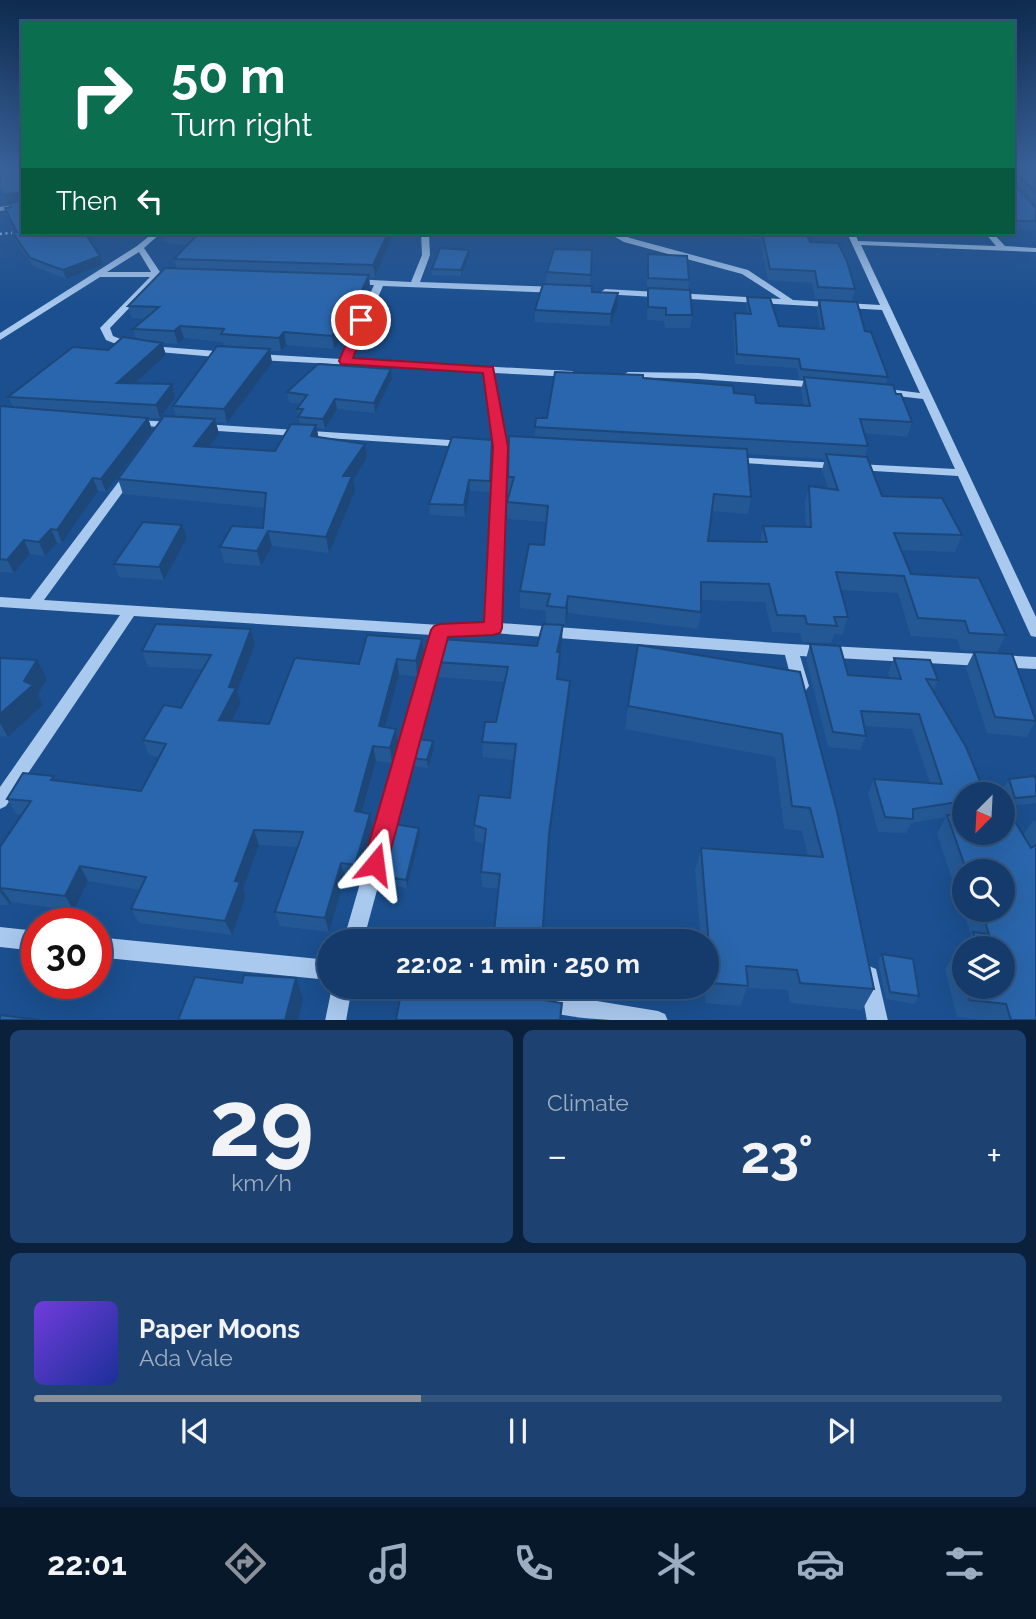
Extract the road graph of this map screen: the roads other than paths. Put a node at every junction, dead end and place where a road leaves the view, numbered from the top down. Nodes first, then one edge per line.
1 (155, 235) edge
2 (425, 235) edge
3 (616, 235) edge
4 (991, 235) edge
5 (854, 238) edge
6 (140, 248) junction
7 (1003, 249) junction
8 (1036, 250) edge
9 (157, 274) junction
10 (100, 275) junction
11 (180, 275) edge
12 (338, 282) edge
13 (380, 282) junction
14 (415, 283) junction
15 (568, 290) edge
16 (594, 292) edge
17 (789, 301) junction
18 (887, 308) junction
19 (0, 337) edge
20 (216, 354) junction
21 (229, 355) edge
22 (242, 356) edge
23 (345, 361) junction
24 (209, 364) edge
25 (489, 370) junction
26 (583, 374) edge
27 (610, 375) edge
28 (834, 386) edge
29 (873, 390) edge
30 (928, 397) junction
31 (169, 420) junction
32 (124, 422) edge
33 (158, 436) edge
34 (501, 447) junction
35 (542, 449) edge
36 (141, 458) edge
37 (724, 460) edge
38 (961, 473) junction
39 (1020, 594) junction
40 (1036, 596) edge
41 (0, 603) edge
42 (34, 604) junction
43 (129, 612) junction
44 (493, 628) junction
45 (440, 630) junction
46 (1036, 632) edge
47 (791, 650) junction
48 (1036, 663) edge
49 (805, 702) edge
50 (0, 800) edge
51 (357, 929) edge
52 (0, 937) edge
53 (21, 939) edge
54 (112, 949) edge
55 (865, 954) edge
56 (317, 969) edge
57 (339, 999) edge
58 (522, 999) edge
59 (335, 1020) edge
60 (658, 1020) edge
61 (878, 1020) edge

1 - 6 street
2 - 14 street
3 - 17 street
4 - 7 street
5 - 7 street
5 - 18 street
6 - 9 street
6 - 10 street
7 - 8 street
9 - 10 street
9 - 11 street
9 - 20 street
10 - 19 street
12 - 13 street
13 - 14 street
13 - 23 street
14 - 15 street
16 - 17 street
17 - 18 street
18 - 30 street
20 - 21 street
20 - 24 street
22 - 23 street
23 - 25 street
25 - 26 street
25 - 34 street
27 - 28 street
29 - 30 street
30 - 38 street
31 - 32 street
31 - 33 street
31 - 34 street
34 - 35 street
34 - 44 street
36 - 42 street
37 - 38 street
38 - 39 street
39 - 40 street
39 - 46 street
41 - 42 street
42 - 43 street
43 - 45 street
43 - 50 street
44 - 45 street
44 - 47 street
45 - 51 street
47 - 48 street
47 - 49 street
52 - 53 street
54 - 56 street
55 - 61 street
57 - 59 street
58 - 60 street

